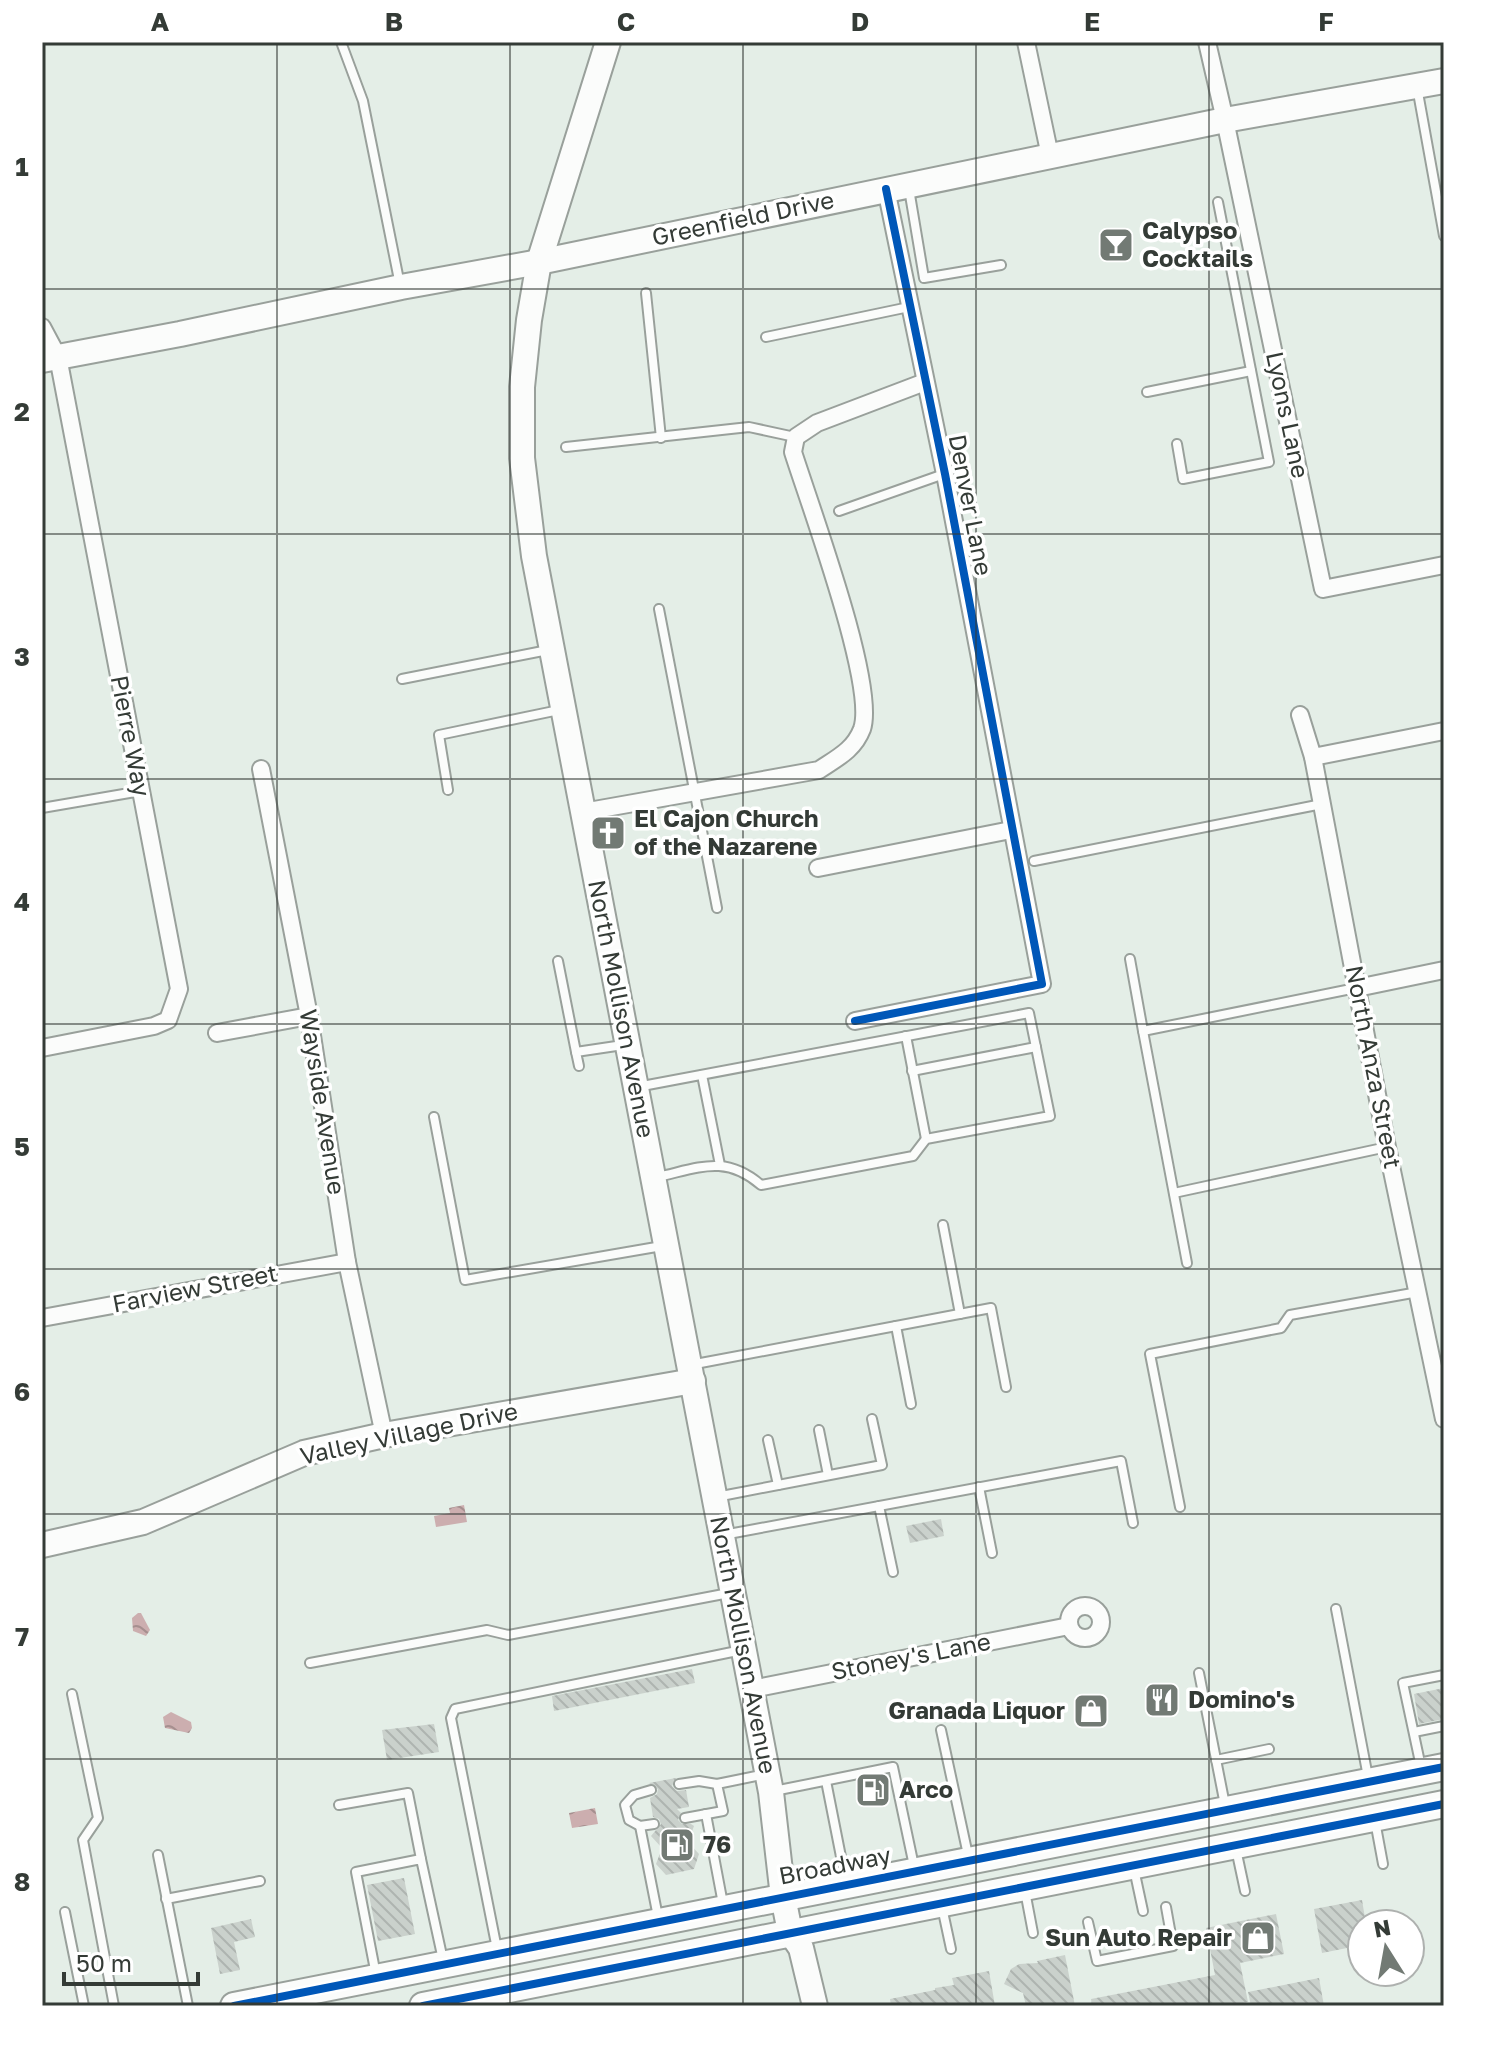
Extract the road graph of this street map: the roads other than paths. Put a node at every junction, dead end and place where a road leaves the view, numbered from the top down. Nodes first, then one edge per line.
1 (341, 42) edge
2 (608, 42) edge
3 (1026, 42) edge
4 (1207, 42) edge
5 (1444, 81) edge
6 (1417, 86) junction
7 (1225, 120) junction
8 (1050, 156) junction
9 (897, 187) junction
10 (1218, 202) dead end
11 (1444, 236) edge
12 (539, 262) junction
13 (1001, 265) dead end
14 (401, 287) junction
15 (646, 293) dead end
16 (909, 307) junction
17 (42, 327) edge
18 (766, 337) dead end
19 (50, 358) edge
20 (1251, 371) junction
21 (925, 382) junction
22 (1147, 392) dead end
23 (796, 437) junction
24 (661, 438) junction
25 (1177, 444) dead end
26 (566, 447) dead end
27 (945, 474) junction
28 (839, 511) dead end
29 (1444, 565) edge
30 (659, 609) dead end
31 (553, 649) junction
32 (402, 679) dead end
33 (564, 709) junction
34 (1300, 715) dead end
35 (1444, 731) edge
36 (1313, 757) junction
37 (261, 769) dead end
38 (448, 790) dead end
39 (141, 791) junction
40 (694, 792) junction
41 (1322, 804) junction
42 (42, 808) edge
43 (583, 812) junction
44 (1011, 830) junction
45 (1034, 861) dead end
46 (818, 868) dead end
47 (717, 908) dead end
48 (1130, 959) dead end
49 (558, 961) dead end
50 (1444, 970) edge
51 (1357, 988) junction
52 (309, 1016) junction
53 (855, 1021) dead end
54 (1143, 1031) junction
55 (217, 1033) dead end
56 (906, 1036) junction
57 (628, 1044) junction
58 (1036, 1047) junction
59 (42, 1048) edge
60 (576, 1052) junction
61 (579, 1066) dead end
62 (912, 1071) junction
63 (702, 1075) junction
64 (636, 1088) junction
65 (434, 1117) dead end
66 (926, 1139) junction
67 (1387, 1147) junction
68 (720, 1165) junction
69 (654, 1177) junction
70 (1174, 1193) junction
71 (943, 1225) dead end
72 (667, 1245) junction
73 (347, 1262) junction
74 (1187, 1263) dead end
75 (1418, 1292) junction
76 (960, 1314) junction
77 (42, 1318) edge
78 (896, 1326) junction
79 (691, 1373) junction
80 (1006, 1387) dead end
81 (911, 1404) dead end
82 (1443, 1409) edge
83 (872, 1419) dead end
84 (819, 1430) dead end
85 (384, 1435) junction
86 (768, 1440) dead end
87 (828, 1475) junction
88 (778, 1485) junction
89 (979, 1487) junction
90 (715, 1497) junction
91 (879, 1506) junction
92 (1180, 1507) dead end
93 (1133, 1523) dead end
94 (723, 1535) junction
95 (42, 1545) edge
96 (992, 1553) dead end
97 (893, 1572) dead end
98 (734, 1593) junction
99 (1336, 1609) dead end
100 (1069, 1626) dead end
101 (745, 1649) junction
102 (310, 1663) dead end
103 (1199, 1673) dead end
104 (1444, 1675) edge
105 (752, 1689) junction
106 (72, 1694) dead end
107 (1444, 1726) edge
108 (941, 1730) dead end
109 (1414, 1732) junction
110 (1269, 1749) dead end
111 (1216, 1760) junction
112 (1433, 1769) edge
113 (826, 1781) junction
114 (1369, 1782) junction
115 (770, 1783) junction
116 (679, 1784) dead end
117 (717, 1784) junction
118 (651, 1790) dead end
119 (1444, 1804) edge
120 (339, 1805) dead end
121 (1226, 1809) junction
122 (706, 1814) junction
123 (685, 1818) dead end
124 (1374, 1818) junction
125 (654, 1824) dead end
126 (640, 1826) junction
127 (1235, 1845) junction
128 (158, 1855) dead end
129 (421, 1859) junction
130 (969, 1860) junction
131 (1383, 1864) dead end
132 (1133, 1865) junction
133 (915, 1871) junction
134 (260, 1881) dead end
135 (846, 1884) junction
136 (1024, 1886) junction
137 (1245, 1891) dead end
138 (783, 1897) junction
139 (166, 1899) junction
140 (941, 1902) junction
141 (1166, 1907) dead end
142 (724, 1908) junction
143 (1143, 1911) dead end
144 (65, 1912) dead end
145 (659, 1921) junction
146 (1088, 1922) dead end
147 (790, 1932) junction
148 (1033, 1933) dead end
149 (951, 1949) dead end
150 (498, 1953) junction
151 (444, 1964) junction
152 (376, 1978) junction
153 (84, 2006) edge
154 (114, 2006) edge
155 (188, 2006) edge
156 (234, 2006) edge
157 (423, 2006) edge
158 (799, 2006) edge
159 (815, 2006) edge

1 - 14 lane
2 - 12 main road, North Mollison Avenue
3 - 8 street
4 - 7 street
5 - 6 main road, Greenfield Drive
6 - 7 main road, Greenfield Drive
6 - 11 lane
7 - 8 main road, Greenfield Drive
7 - 29 street, Lyons Lane
8 - 9 main road, Greenfield Drive
9 - 12 main road, Greenfield Drive
9 - 13 lane
9 - 16 street, Denver Lane
10 - 20 lane
12 - 14 main road, Greenfield Drive
12 - 31 main road, North Mollison Avenue
14 - 19 main road, Greenfield Drive
15 - 24 lane
16 - 18 lane
16 - 21 street, Denver Lane
17 - 19 street, Pierre Way
19 - 39 street, Pierre Way
20 - 22 lane
20 - 25 lane
21 - 23 street
21 - 27 street, Denver Lane
23 - 24 lane
23 - 40 street
24 - 26 lane
27 - 28 lane
27 - 44 street, Denver Lane
30 - 40 lane
31 - 32 lane
31 - 33 main road, North Mollison Avenue
33 - 38 lane
33 - 43 main road, North Mollison Avenue
34 - 36 street, North Anza Street
35 - 36 street
36 - 41 street, North Anza Street
37 - 52 street, Wayside Avenue
39 - 42 lane
39 - 59 street, Pierre Way
40 - 43 street
40 - 47 lane
41 - 45 lane
41 - 51 street, North Anza Street
43 - 57 main road, North Mollison Avenue
44 - 46 street
44 - 53 street, Denver Lane
48 - 54 lane
49 - 60 lane
50 - 51 street
51 - 54 lane
51 - 67 street, North Anza Street
52 - 55 street
52 - 73 street, Wayside Avenue
54 - 70 lane
56 - 58 lane
56 - 62 lane
56 - 63 lane
57 - 60 lane
57 - 64 main road, North Mollison Avenue
58 - 62 lane
58 - 66 lane
60 - 61 lane
62 - 66 lane
63 - 64 lane
63 - 68 lane
64 - 69 main road, North Mollison Avenue
65 - 72 lane
66 - 68 lane
67 - 70 lane
67 - 75 street, North Anza Street
68 - 69 lane
69 - 72 main road, North Mollison Avenue
70 - 74 lane
71 - 76 lane
72 - 79 main road, North Mollison Avenue
73 - 77 street, Farview Street
73 - 85 street, Wayside Avenue
75 - 82 street, North Anza Street
75 - 92 lane
76 - 78 lane
76 - 80 lane
78 - 79 lane
78 - 81 lane
79 - 85 main road, Valley Village Drive
79 - 90 main road, North Mollison Avenue
83 - 87 lane
84 - 87 lane
85 - 95 main road, Valley Village Drive
86 - 88 lane
87 - 88 lane
88 - 90 lane
89 - 91 lane
89 - 93 lane
89 - 96 lane
90 - 94 main road, North Mollison Avenue
91 - 94 lane
91 - 97 lane
94 - 98 main road, North Mollison Avenue
98 - 101 main road, North Mollison Avenue
98 - 102 lane
99 - 114 lane
100 - 105 street, Stoney's Lane
101 - 105 main road, North Mollison Avenue
101 - 150 lane
103 - 111 lane
104 - 109 lane
105 - 115 main road, North Mollison Avenue
106 - 154 lane
107 - 109 lane
108 - 130 lane
109 - 112 lane
110 - 111 lane
111 - 121 lane
112 - 114 main road, Broadway
113 - 115 lane
113 - 133 lane
113 - 135 lane
114 - 121 main road, Broadway
115 - 117 lane
115 - 138 main road, North Mollison Avenue
116 - 117 lane
117 - 122 lane
118 - 126 lane
119 - 124 main road
120 - 129 lane
121 - 130 main road, Broadway
122 - 123 lane
122 - 142 lane
124 - 127 main road
124 - 131 lane
125 - 126 lane
126 - 145 lane
127 - 132 main road
127 - 137 lane
128 - 139 lane
129 - 151 lane
129 - 152 lane
130 - 133 main road, Broadway
132 - 136 main road
132 - 143 lane
133 - 135 main road, Broadway
134 - 139 lane
135 - 138 main road, Broadway
136 - 140 main road
136 - 148 lane
138 - 142 main road, Broadway
138 - 147 main road, North Mollison Avenue
139 - 155 lane
140 - 147 main road
140 - 149 lane
141 - 146 lane
142 - 145 main road, Broadway
144 - 153 lane
145 - 150 main road, Broadway
147 - 157 main road
147 - 158 main road, North Mollison Avenue
147 - 159 main road, North Mollison Avenue
150 - 151 main road, Broadway
151 - 152 main road, Broadway
152 - 156 main road, Broadway

